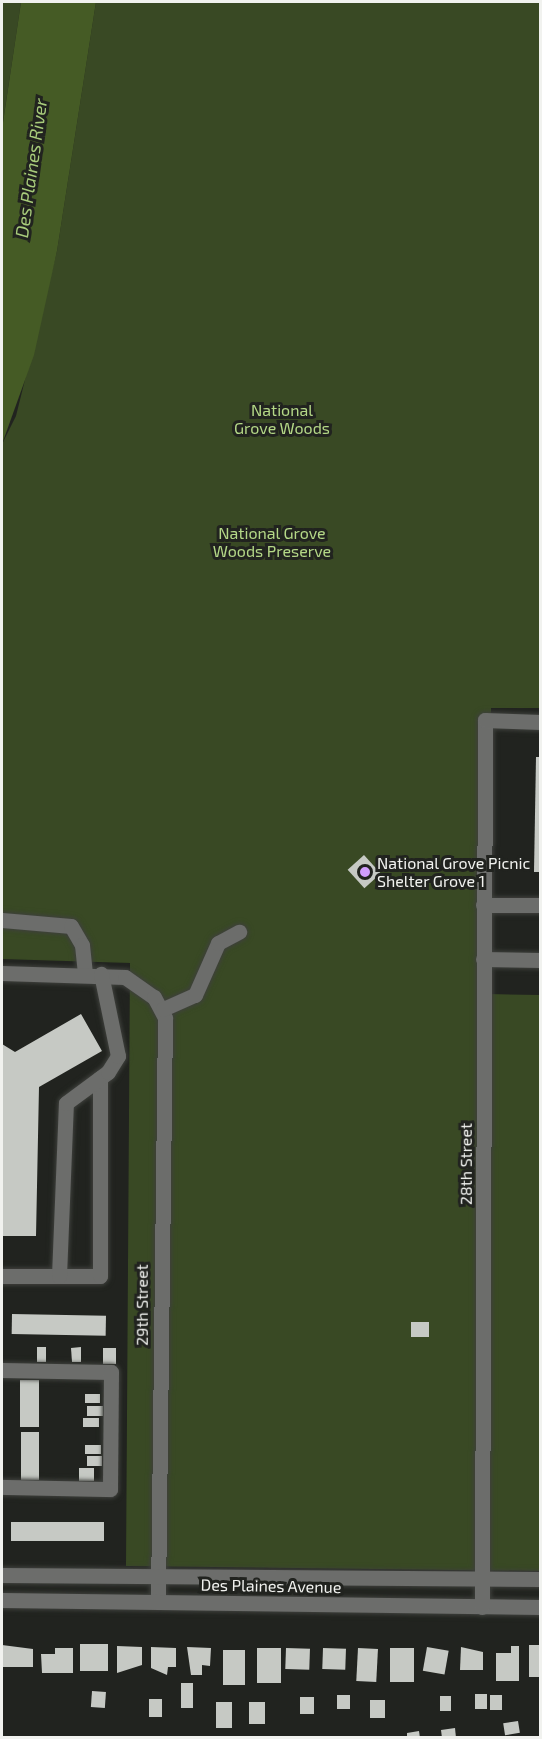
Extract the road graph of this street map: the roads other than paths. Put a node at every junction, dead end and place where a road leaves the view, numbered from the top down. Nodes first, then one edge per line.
1 (540, 722) edge
2 (483, 904) junction
3 (540, 905) edge
4 (2, 920) edge
5 (239, 932) dead end
6 (483, 959) junction
7 (540, 960) edge
8 (2, 973) edge
9 (93, 974) junction
10 (163, 1009) junction
11 (100, 1078) junction
12 (2, 1276) edge
13 (59, 1276) junction
14 (2, 1370) edge
15 (2, 1487) edge
16 (2, 1575) edge
17 (159, 1576) junction
18 (483, 1578) junction
19 (540, 1579) edge
20 (2, 1600) edge
21 (158, 1602) junction
22 (482, 1607) junction
23 (540, 1607) edge

1 - 2 street, 28th Street
2 - 3 street
2 - 6 street, 28th Street
4 - 9 street
5 - 10 street
6 - 7 street
6 - 18 street, 28th Street
8 - 9 street
9 - 10 street
9 - 11 street
10 - 17 street, 29th Street
11 - 13 street
11 - 13 street
12 - 13 street
14 - 15 street
16 - 17 street, Des Plaines Avenue
17 - 18 street, Des Plaines Avenue
17 - 21 street, 29th Street
18 - 19 street, Des Plaines Avenue
18 - 22 street, 28th Street
20 - 21 street, Des Plaines Avenue
21 - 22 street, Des Plaines Avenue
22 - 23 street, Des Plaines Avenue

